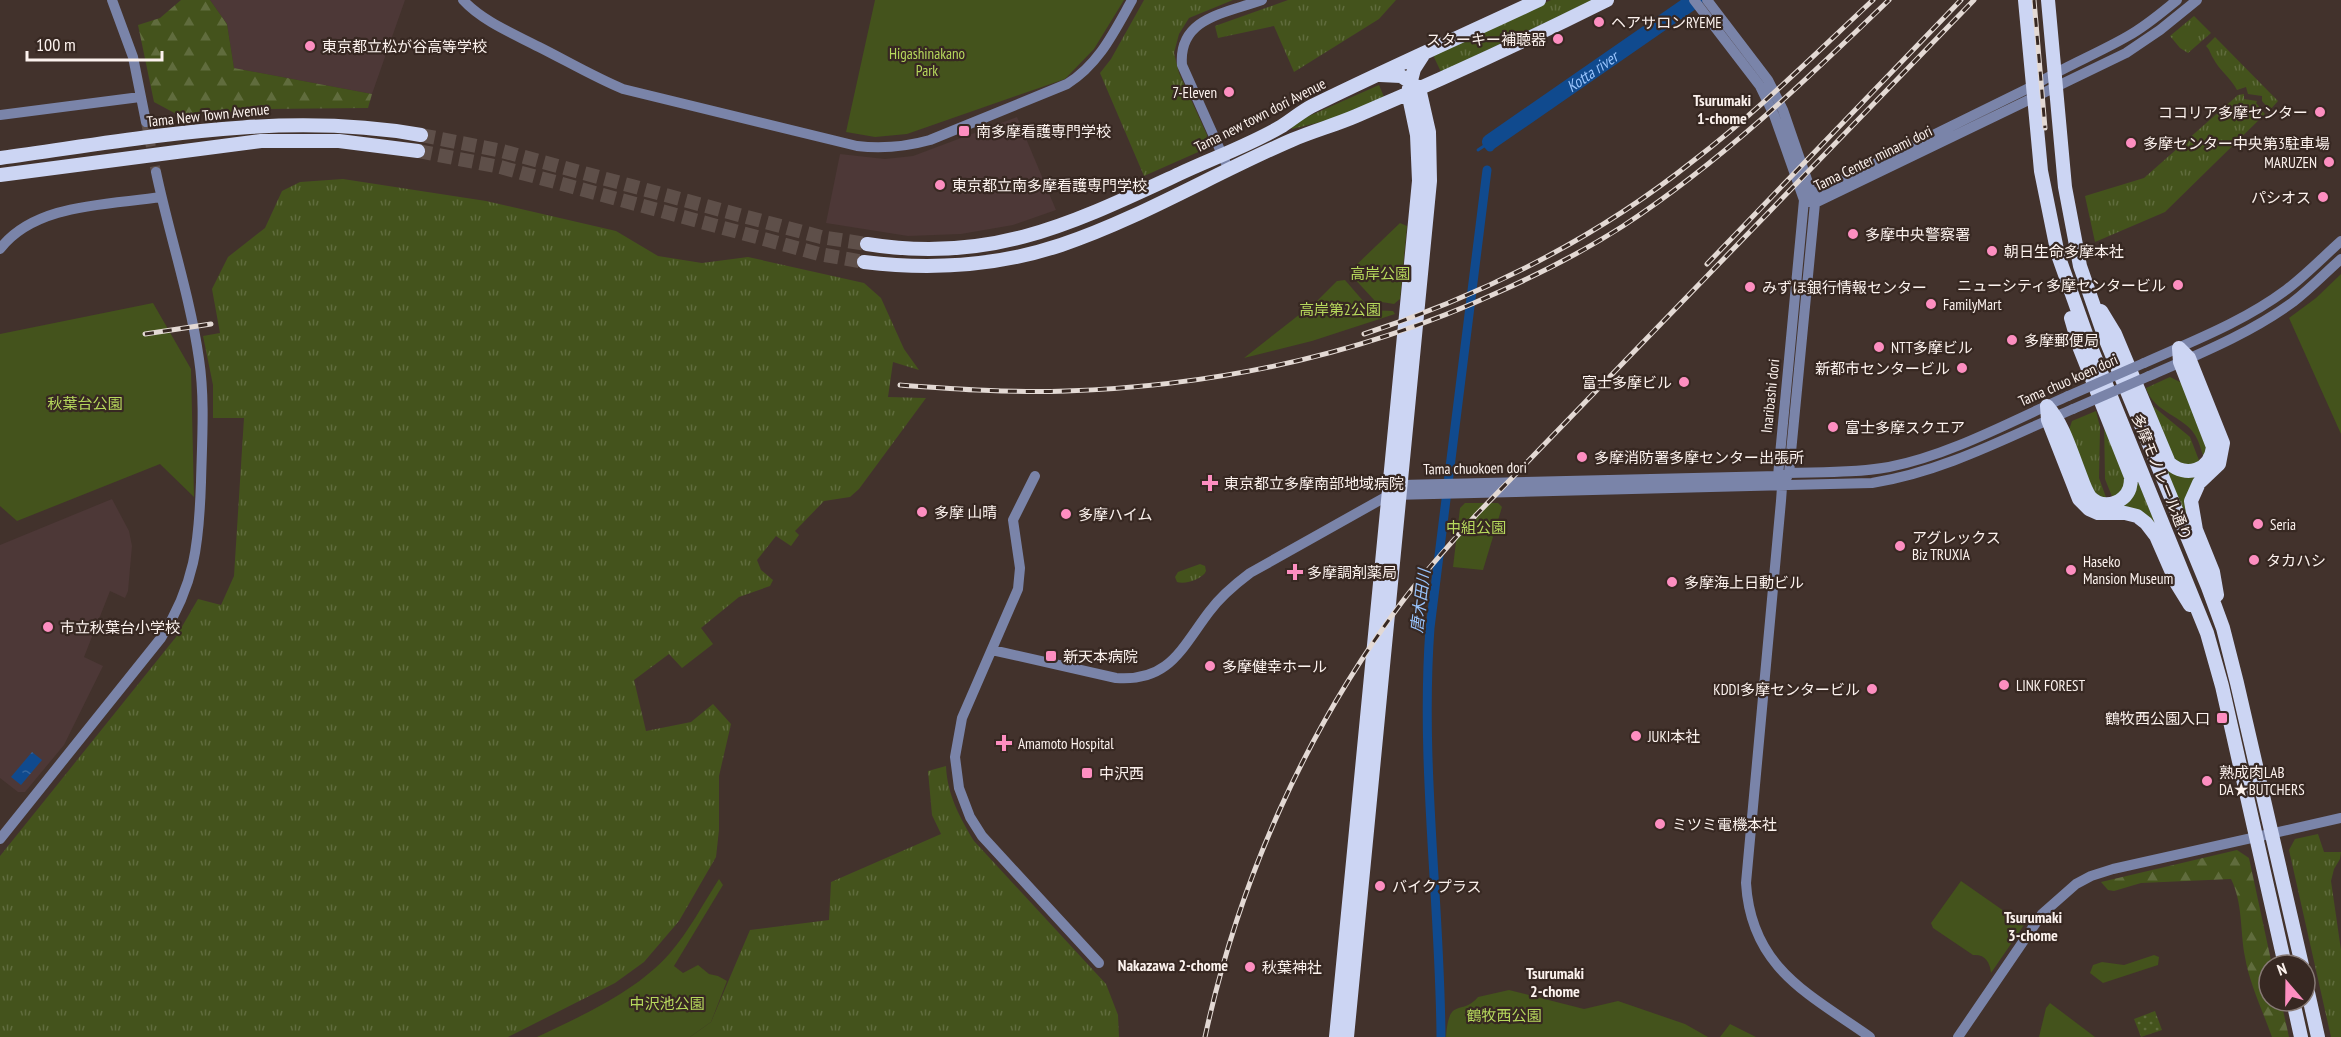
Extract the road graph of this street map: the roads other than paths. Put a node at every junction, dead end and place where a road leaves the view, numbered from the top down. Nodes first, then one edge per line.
1 (112, 0) edge
2 (463, 0) edge
3 (1132, 0) edge
4 (1262, 0) edge
5 (1539, 0) edge
6 (1607, 0) edge
7 (2025, 0) edge
8 (2048, 0) edge
9 (2177, 0) edge
10 (2197, 0) edge
11 (1702, 2) edge
12 (1423, 55) junction
13 (1380, 75) junction
14 (2055, 80) junction
15 (1412, 87) junction
16 (2033, 92) junction
17 (140, 97) junction
18 (0, 115) edge
19 (146, 122) tunnel mouth
20 (421, 135) tunnel mouth
21 (418, 151) tunnel mouth
22 (1222, 154) junction
23 (0, 158) edge
24 (1229, 170) junction
25 (156, 172) tunnel mouth
26 (0, 175) edge
27 (161, 198) junction
28 (1811, 199) junction
29 (1116, 204) junction
30 (1124, 219) junction
31 (2341, 240) edge
32 (867, 244) tunnel mouth
33 (0, 249) edge
34 (2341, 259) edge
35 (864, 262) tunnel mouth
36 (2085, 284) junction
37 (2069, 289) junction
38 (2182, 356) junction
39 (2050, 414) junction
40 (1035, 476) dead end
41 (1783, 479) junction
42 (1397, 492) junction
43 (2223, 628) junction
44 (2207, 633) junction
45 (992, 650) junction
46 (2341, 818) edge
47 (2272, 833) junction
48 (2256, 837) junction
49 (0, 839) edge
50 (2282, 953) edge
51 (2299, 953) edge
52 (1099, 963) dead end
53 (2296, 1013) edge
54 (2313, 1013) edge
55 (1336, 1037) edge
56 (1347, 1037) edge
57 (1870, 1037) edge
58 (1958, 1037) edge
59 (2301, 1037) edge
60 (2318, 1037) edge

1 - 17 street
2 - 3 street
4 - 22 street
5 - 12 main road, Tama new town dori Avenue
6 - 15 main road
7 - 16 main road, 多摩モノレール通り
8 - 14 main road, 多摩モノレール通り
9 - 14 street, Tama Center minami dori
10 - 14 street, Tama Center minami dori
11 - 28 street, Inaribashi dori
12 - 13 main road, Tama new town dori Avenue
12 - 15 main road
13 - 15 main road
13 - 22 main road, Tama new town dori Avenue
14 - 16 street, Tama Center minami dori
14 - 36 main road, 多摩モノレール通り
15 - 24 main road
15 - 42 main road
16 - 28 street, Tama Center minami dori
16 - 37 main road, 多摩モノレール通り
17 - 18 street
17 - 19 street
20 - 23 main road, Tama New Town Avenue
21 - 26 main road, Tama New Town Avenue
22 - 24 street
22 - 29 main road, Tama new town dori Avenue
24 - 30 main road
25 - 27 street
27 - 33 street
27 - 49 street
28 - 41 street, Inaribashi dori
29 - 30 main road
29 - 32 main road, Tama new town dori Avenue
30 - 35 main road
31 - 38 street, Tama chuo koen dori
34 - 38 street, Tama chuo koen dori
36 - 38 main road
36 - 43 main road, 多摩モノレール通り
37 - 39 main road
37 - 44 main road, 多摩モノレール通り
38 - 39 street, Tama chuo koen dori, bridge
38 - 39 street, Tama chuo koen dori, bridge
38 - 43 main road
39 - 41 street, Tama chuo koen dori
39 - 44 main road
40 - 45 street
41 - 42 street, Tama chuokoen dori
41 - 57 street, Inaribashi dori
42 - 45 street
42 - 55 main road
42 - 56 main road
43 - 47 main road, 多摩モノレール通り
44 - 48 main road, 多摩モノレール通り
45 - 52 street
46 - 47 street
47 - 48 street
47 - 51 main road, 多摩モノレール通り
48 - 50 main road, 多摩モノレール通り
48 - 58 street
53 - 59 main road
54 - 60 main road

